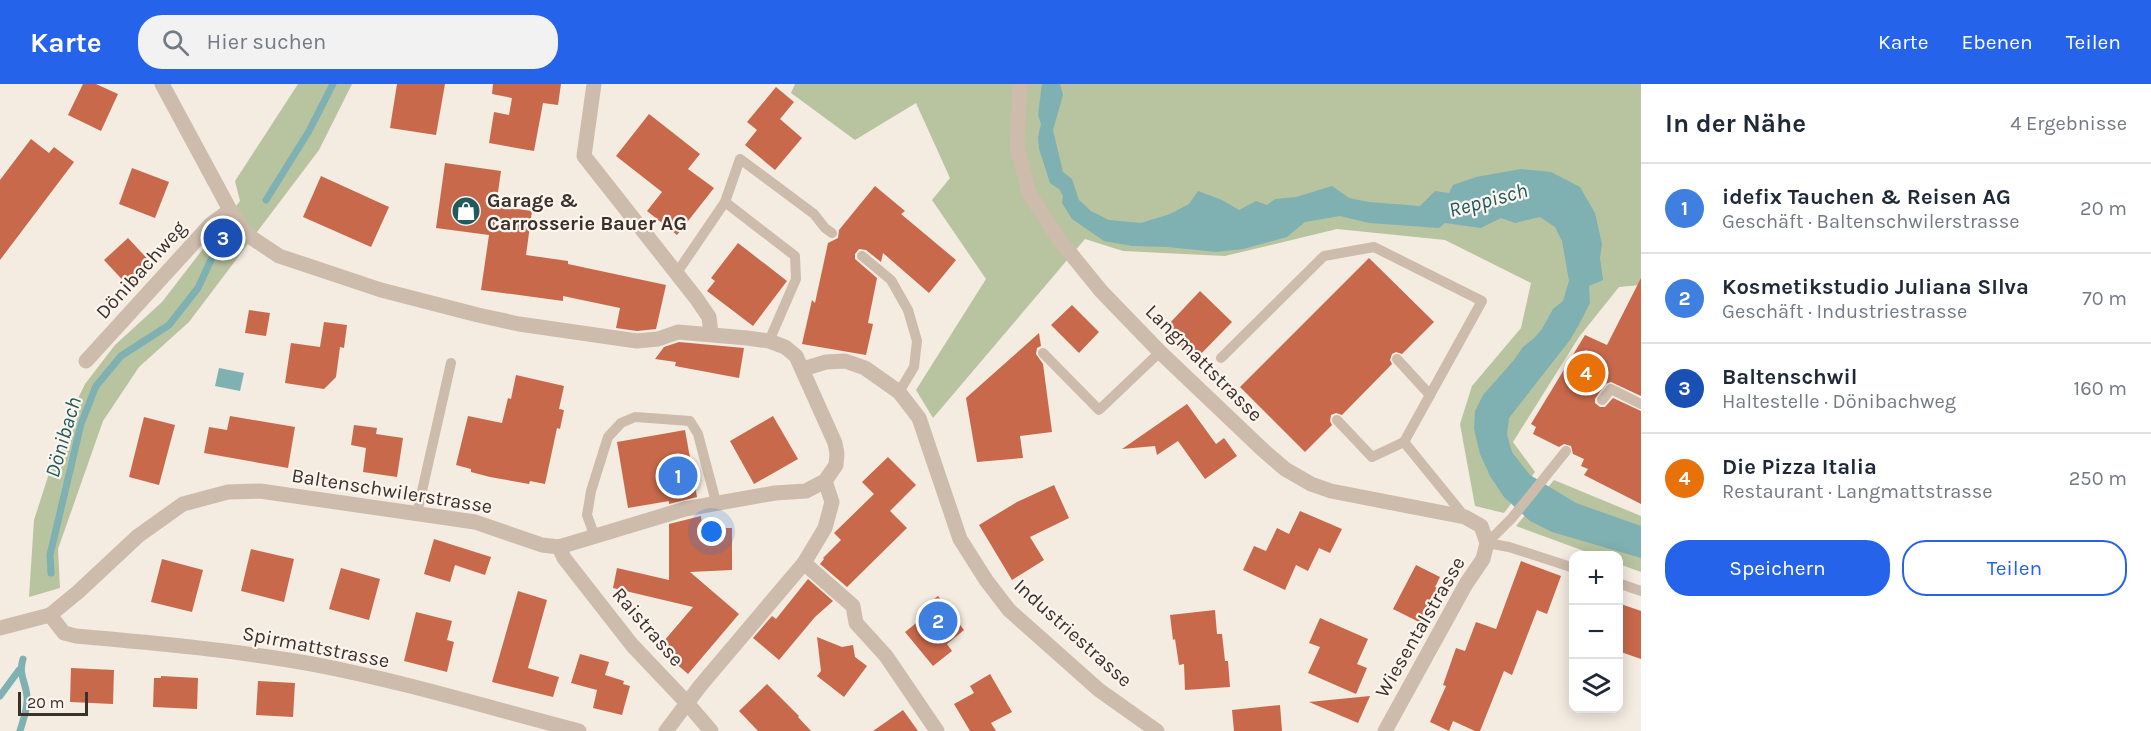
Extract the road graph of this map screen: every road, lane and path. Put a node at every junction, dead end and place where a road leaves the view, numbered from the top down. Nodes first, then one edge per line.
1 (162, 84) edge
2 (594, 84) edge
3 (1020, 84) edge
4 (725, 202) junction
5 (230, 210) junction
6 (832, 233) dead end
7 (862, 256) dead end
8 (676, 274) junction
9 (711, 334) junction
10 (769, 341) junction
11 (1161, 352) junction
12 (1043, 353) dead end
13 (1221, 358) dead end
14 (1397, 359) dead end
15 (86, 361) dead end
16 (452, 363) dead end
17 (803, 369) junction
18 (899, 392) junction
19 (1430, 394) junction
20 (1602, 400) dead end
21 (1641, 404) edge
22 (1337, 420) dead end
23 (1404, 442) junction
24 (1566, 451) dead end
25 (825, 481) junction
26 (716, 502) junction
27 (417, 513) junction
28 (1466, 518) junction
29 (595, 537) junction
30 (1487, 543) junction
31 (559, 547) junction
32 (804, 563) junction
33 (1569, 566) edge
34 (1623, 585) edge
35 (1641, 591) edge
36 (50, 615) junction
37 (0, 628) edge
38 (687, 703) junction
39 (579, 731) edge
40 (666, 731) edge
41 (711, 731) edge
42 (937, 731) edge
43 (1157, 731) edge
44 (1385, 731) edge

1 - 5 street
2 - 8 street
3 - 11 street, Langmattstrasse
4 - 6 lane
4 - 8 lane
4 - 10 lane
5 - 9 street
5 - 15 street, Dönibachweg
7 - 18 lane
8 - 9 street
9 - 10 street
10 - 17 street
11 - 12 lane
11 - 28 street, Langmattstrasse
13 - 19 lane
14 - 19 lane
16 - 27 lane
17 - 18 street, Industriestrasse
17 - 25 street
18 - 43 street, Industriestrasse
19 - 23 lane
20 - 21 lane
22 - 23 lane
23 - 28 lane
24 - 30 lane
25 - 26 street, Baltenschwilerstrasse
25 - 32 street
26 - 29 street, Baltenschwilerstrasse
26 - 29 lane
27 - 31 street, Baltenschwilerstrasse
27 - 36 street, Baltenschwilerstrasse
28 - 30 street
29 - 31 street, Baltenschwilerstrasse
30 - 33 lane
30 - 44 street, Wiesentalstrasse
31 - 38 street, Raistrasse
32 - 38 street
32 - 42 street
34 - 35 lane
36 - 37 street, Baltenschwilerstrasse
36 - 39 street, Spirmattstrasse
38 - 40 street
38 - 41 street, Raistrasse

